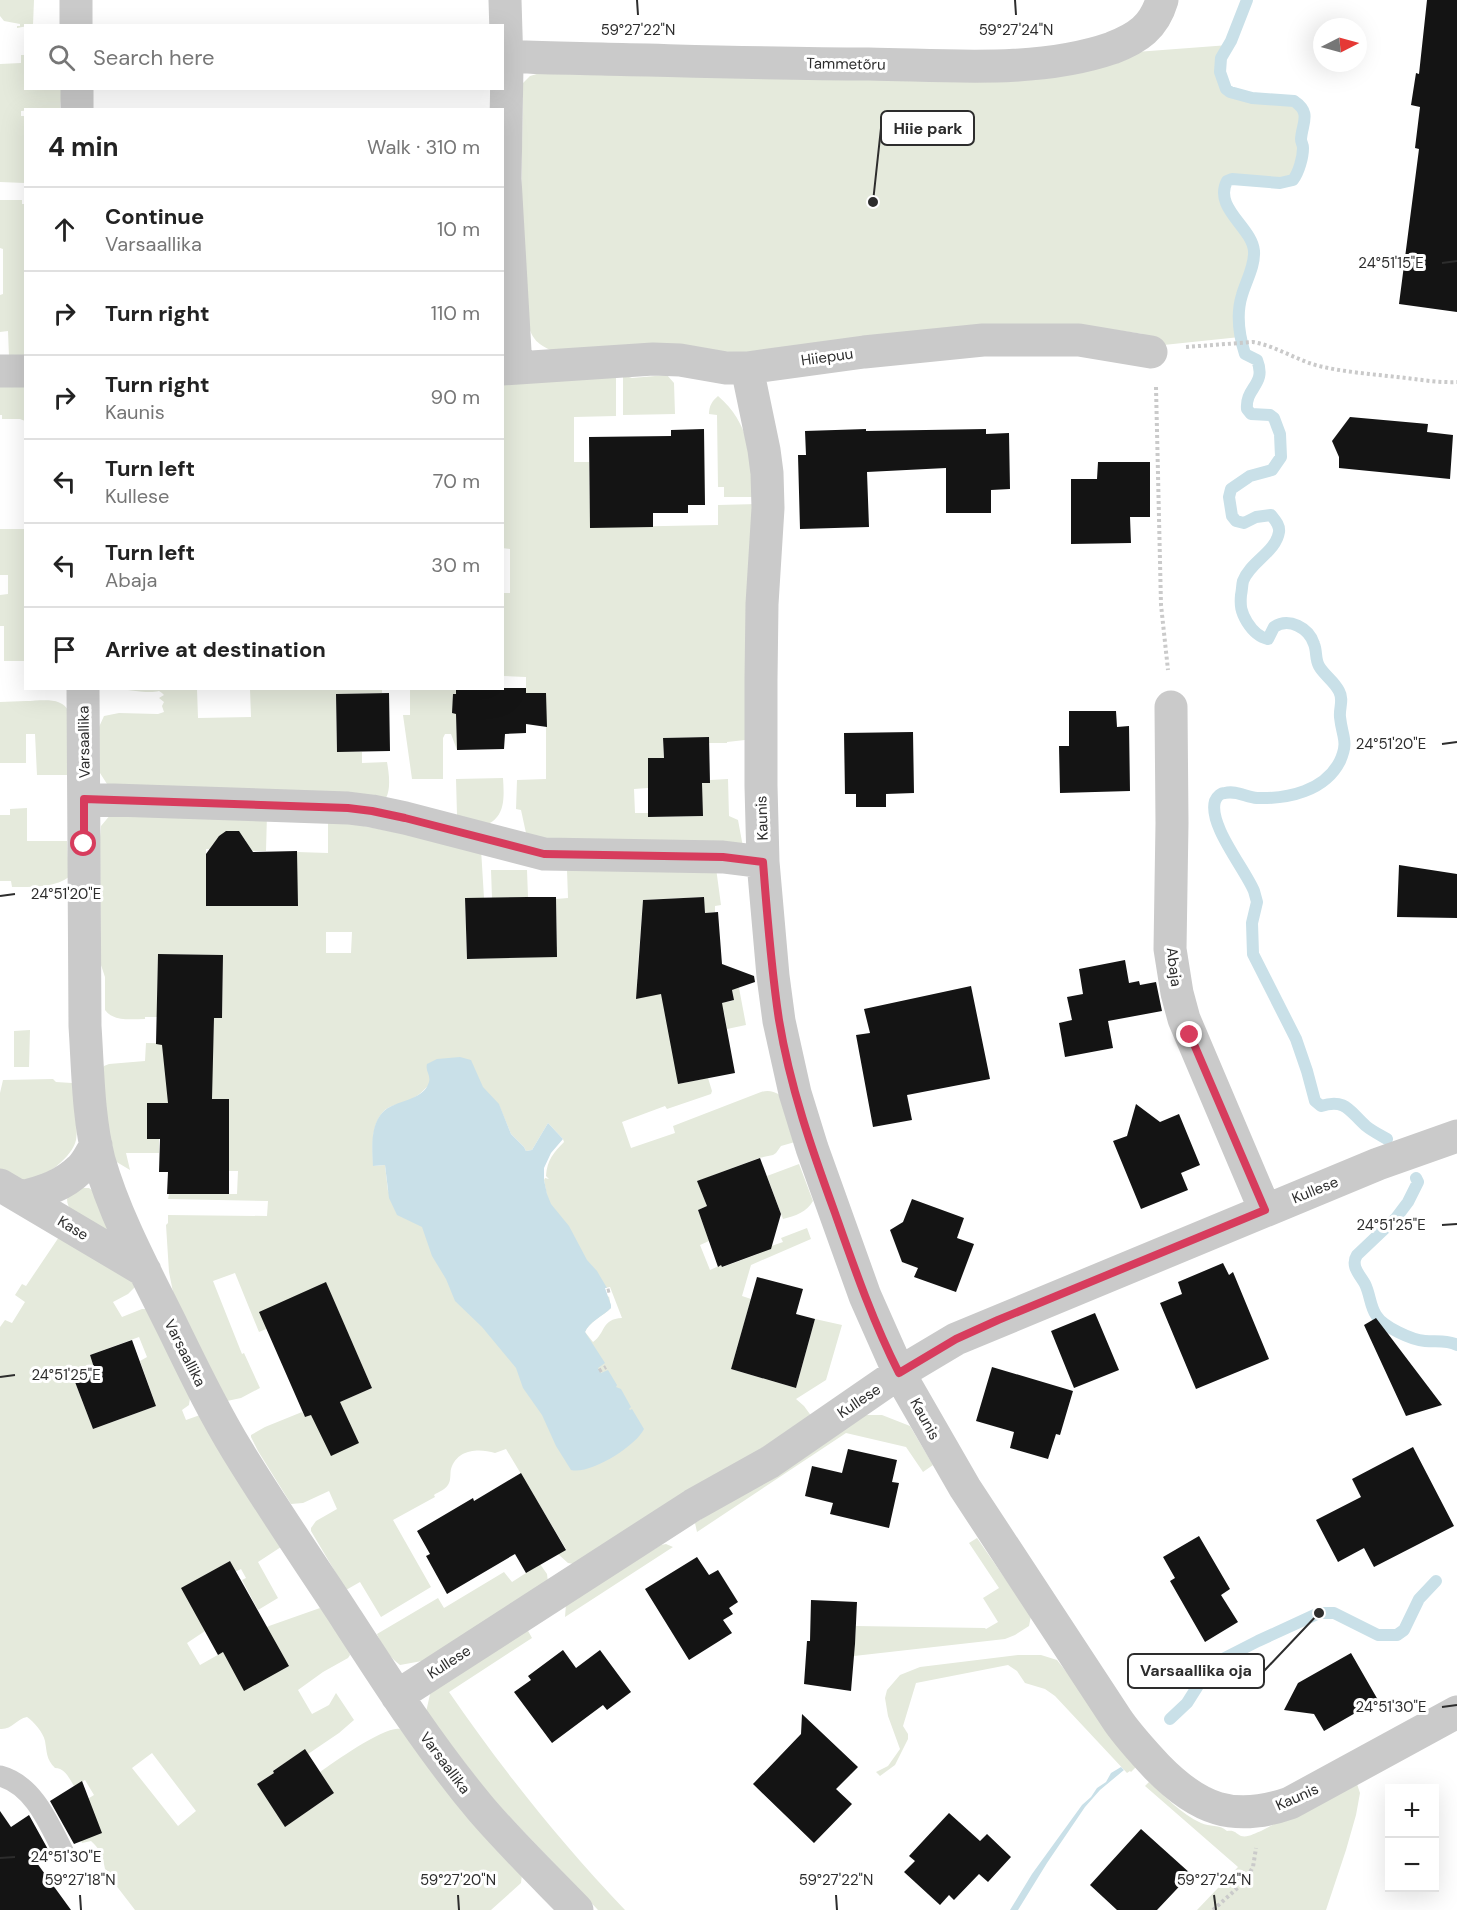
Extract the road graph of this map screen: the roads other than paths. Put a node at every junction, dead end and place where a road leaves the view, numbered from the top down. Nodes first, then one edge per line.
1 (76, 0) edge
2 (506, 0) edge
3 (1162, 0) edge
4 (76, 24) edge
5 (506, 56) junction
6 (77, 90) edge
7 (77, 108) edge
8 (1151, 352) road end
9 (747, 368) junction
10 (509, 369) edge
11 (0, 371) edge
12 (24, 371) edge
13 (83, 690) edge
14 (1171, 707) road end
15 (84, 799) junction
16 (763, 862) junction
17 (1457, 1136) edge
18 (96, 1145) junction
19 (11, 1191) edge
20 (1265, 1210) junction
21 (145, 1271) junction
22 (899, 1373) junction
23 (397, 1696) junction
24 (1457, 1712) edge
25 (0, 1776) edge
26 (64, 1853) dead end
27 (577, 1910) edge

1 - 4 street
2 - 5 street
3 - 5 street, Tammetõru
5 - 10 street
6 - 7 street
8 - 9 street, Hiiepuu
9 - 10 street, Hiiepuu
9 - 16 street, Kaunis
11 - 12 street
13 - 15 street, Varsaallika
14 - 20 street, Abaja
15 - 16 street
15 - 18 street, Varsaallika
16 - 22 street, Kaunis
17 - 20 street, Kullese
18 - 19 street
18 - 21 street, Varsaallika
19 - 21 street, Kase
20 - 22 street, Kullese
21 - 23 street, Varsaallika
22 - 23 street, Kullese
22 - 24 street, Kaunis
23 - 27 street, Varsaallika
25 - 26 lane

